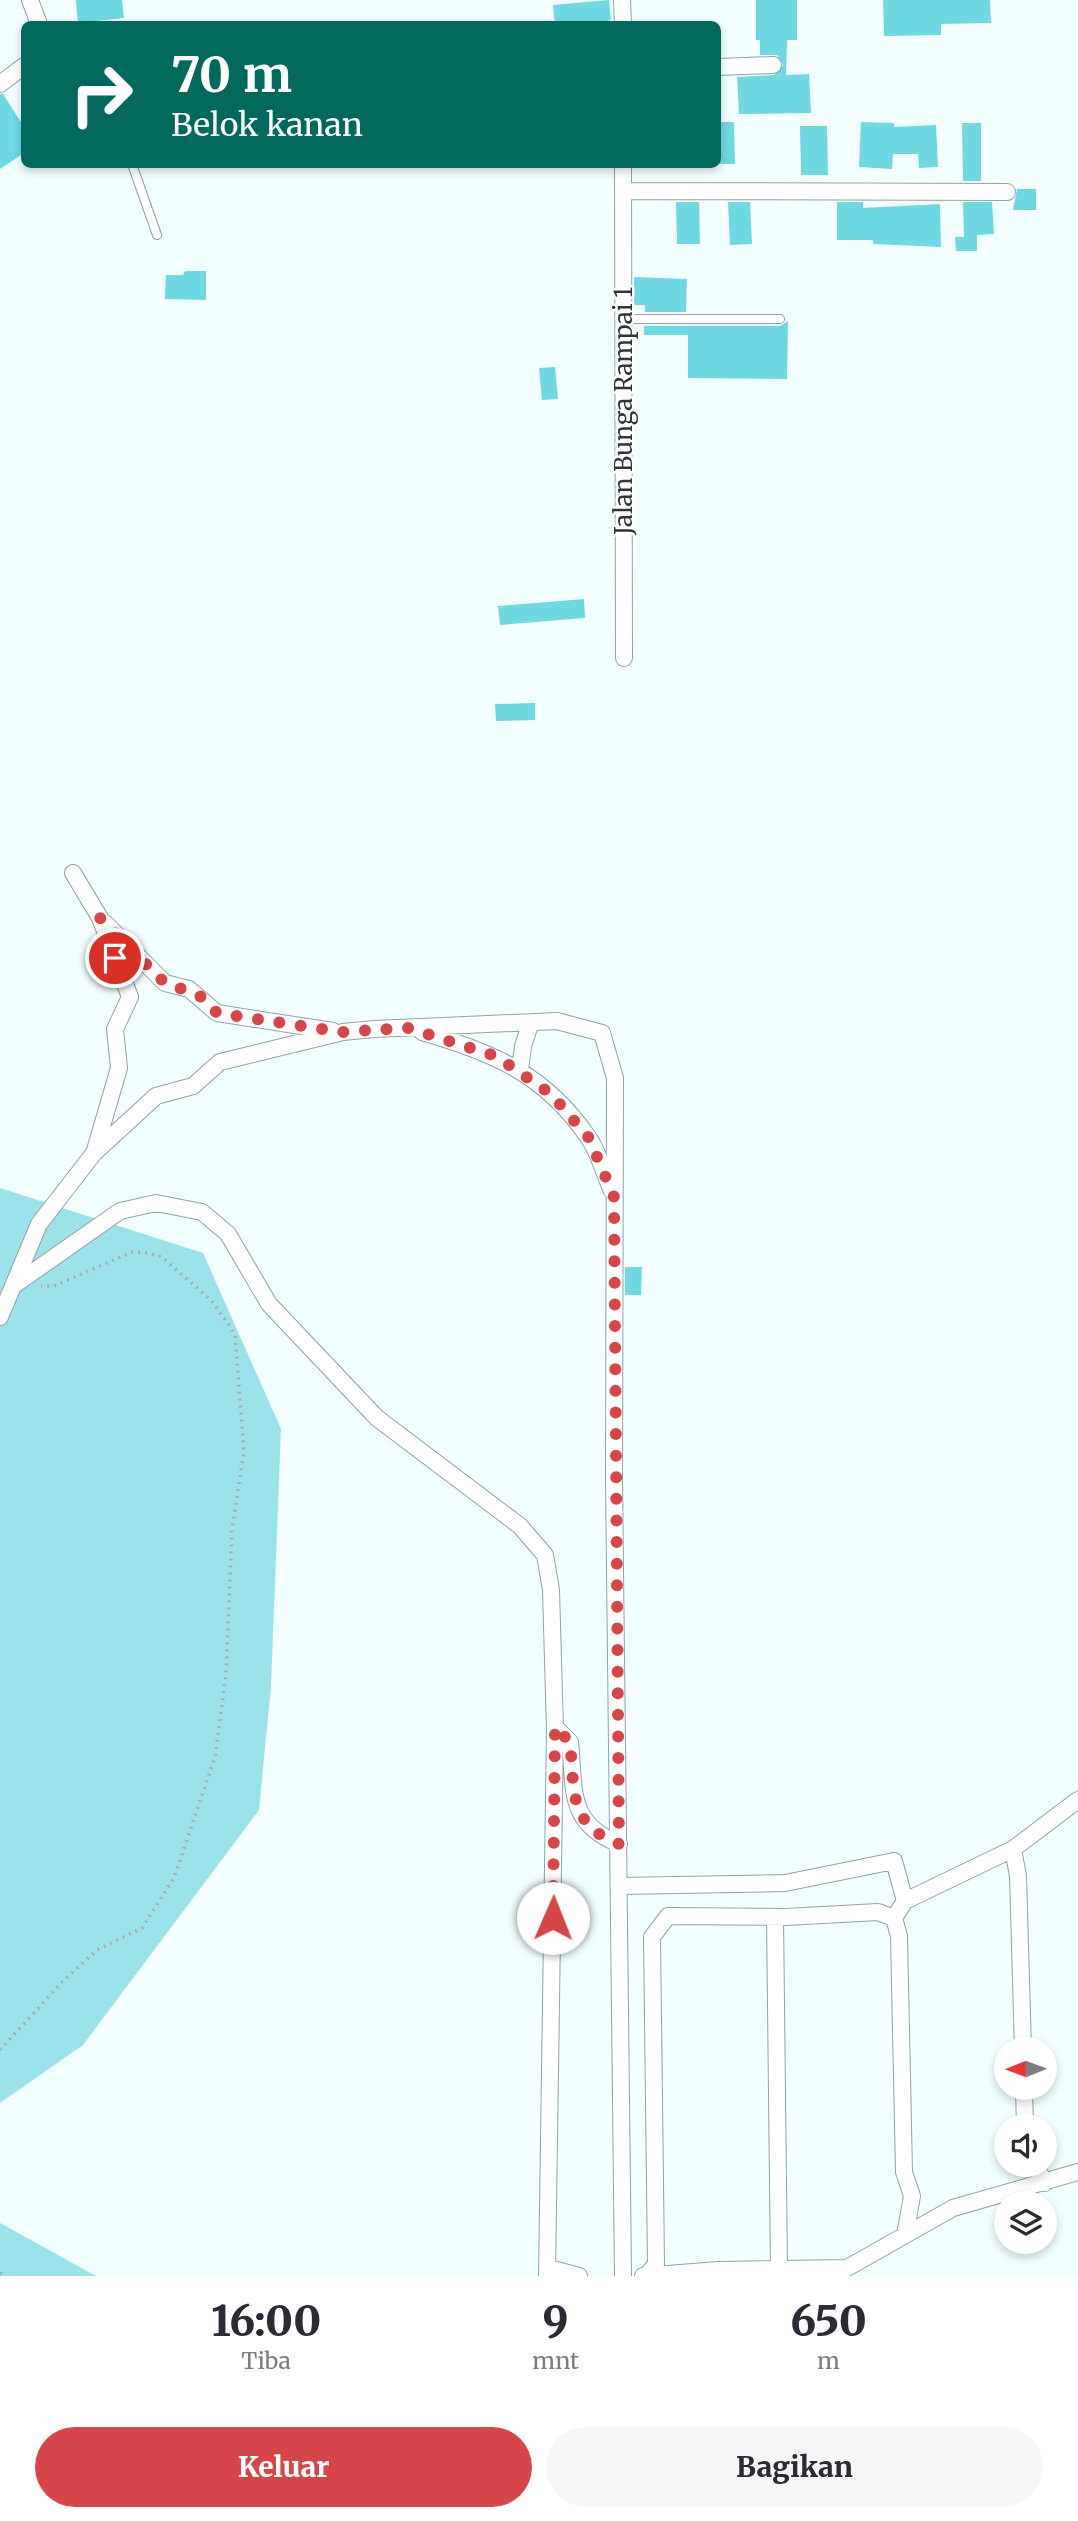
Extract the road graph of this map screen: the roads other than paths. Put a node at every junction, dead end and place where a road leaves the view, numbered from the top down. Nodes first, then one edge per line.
1 (30, 0) edge
2 (622, 0) edge
3 (38, 21) edge
4 (623, 21) edge
5 (773, 65) dead end
6 (721, 66) edge
7 (21, 68) edge
8 (0, 84) edge
9 (133, 168) edge
10 (623, 168) edge
11 (622, 191) junction
12 (1007, 192) dead end
13 (157, 234) dead end
14 (623, 319) junction
15 (780, 319) dead end
16 (624, 659) dead end
17 (73, 873) dead end
18 (100, 918) junction
19 (531, 1023) junction
20 (408, 1028) junction
21 (342, 1032) junction
22 (520, 1070) junction
23 (94, 1153) junction
24 (614, 1197) junction
25 (6, 1291) edge
26 (0, 1317) edge
27 (555, 1727) junction
28 (1078, 1800) edge
29 (619, 1844) junction
30 (1013, 1849) junction
31 (619, 1886) junction
32 (905, 1901) junction
33 (775, 1917) junction
34 (894, 1918) junction
35 (1023, 2037) edge
36 (1078, 2172) edge
37 (1042, 2177) edge
38 (1045, 2183) junction
39 (905, 2235) junction
40 (779, 2270) junction
41 (548, 2272) edge
42 (579, 2276) edge
43 (623, 2276) edge
44 (645, 2276) edge

1 - 3 street
2 - 4 street
5 - 6 street
7 - 8 street
9 - 13 lane
10 - 11 street, Jalan Bunga Rampai 1
11 - 12 street
11 - 14 street, Jalan Bunga Rampai 1
14 - 15 lane
14 - 16 street, Jalan Bunga Rampai 1
17 - 18 street
18 - 21 street
18 - 23 street
19 - 20 street
19 - 22 street
19 - 24 street
20 - 21 street
20 - 22 street
21 - 23 street
22 - 24 street
23 - 25 street
24 - 29 street
25 - 26 street
25 - 27 street
27 - 29 street
27 - 41 street
28 - 30 street
29 - 31 street
30 - 32 street
30 - 35 street
31 - 32 street
31 - 43 street
32 - 34 street
33 - 34 street
33 - 40 street
33 - 44 street
34 - 39 street
36 - 38 street
37 - 38 street
38 - 39 street
39 - 40 street
40 - 44 street
41 - 42 street

